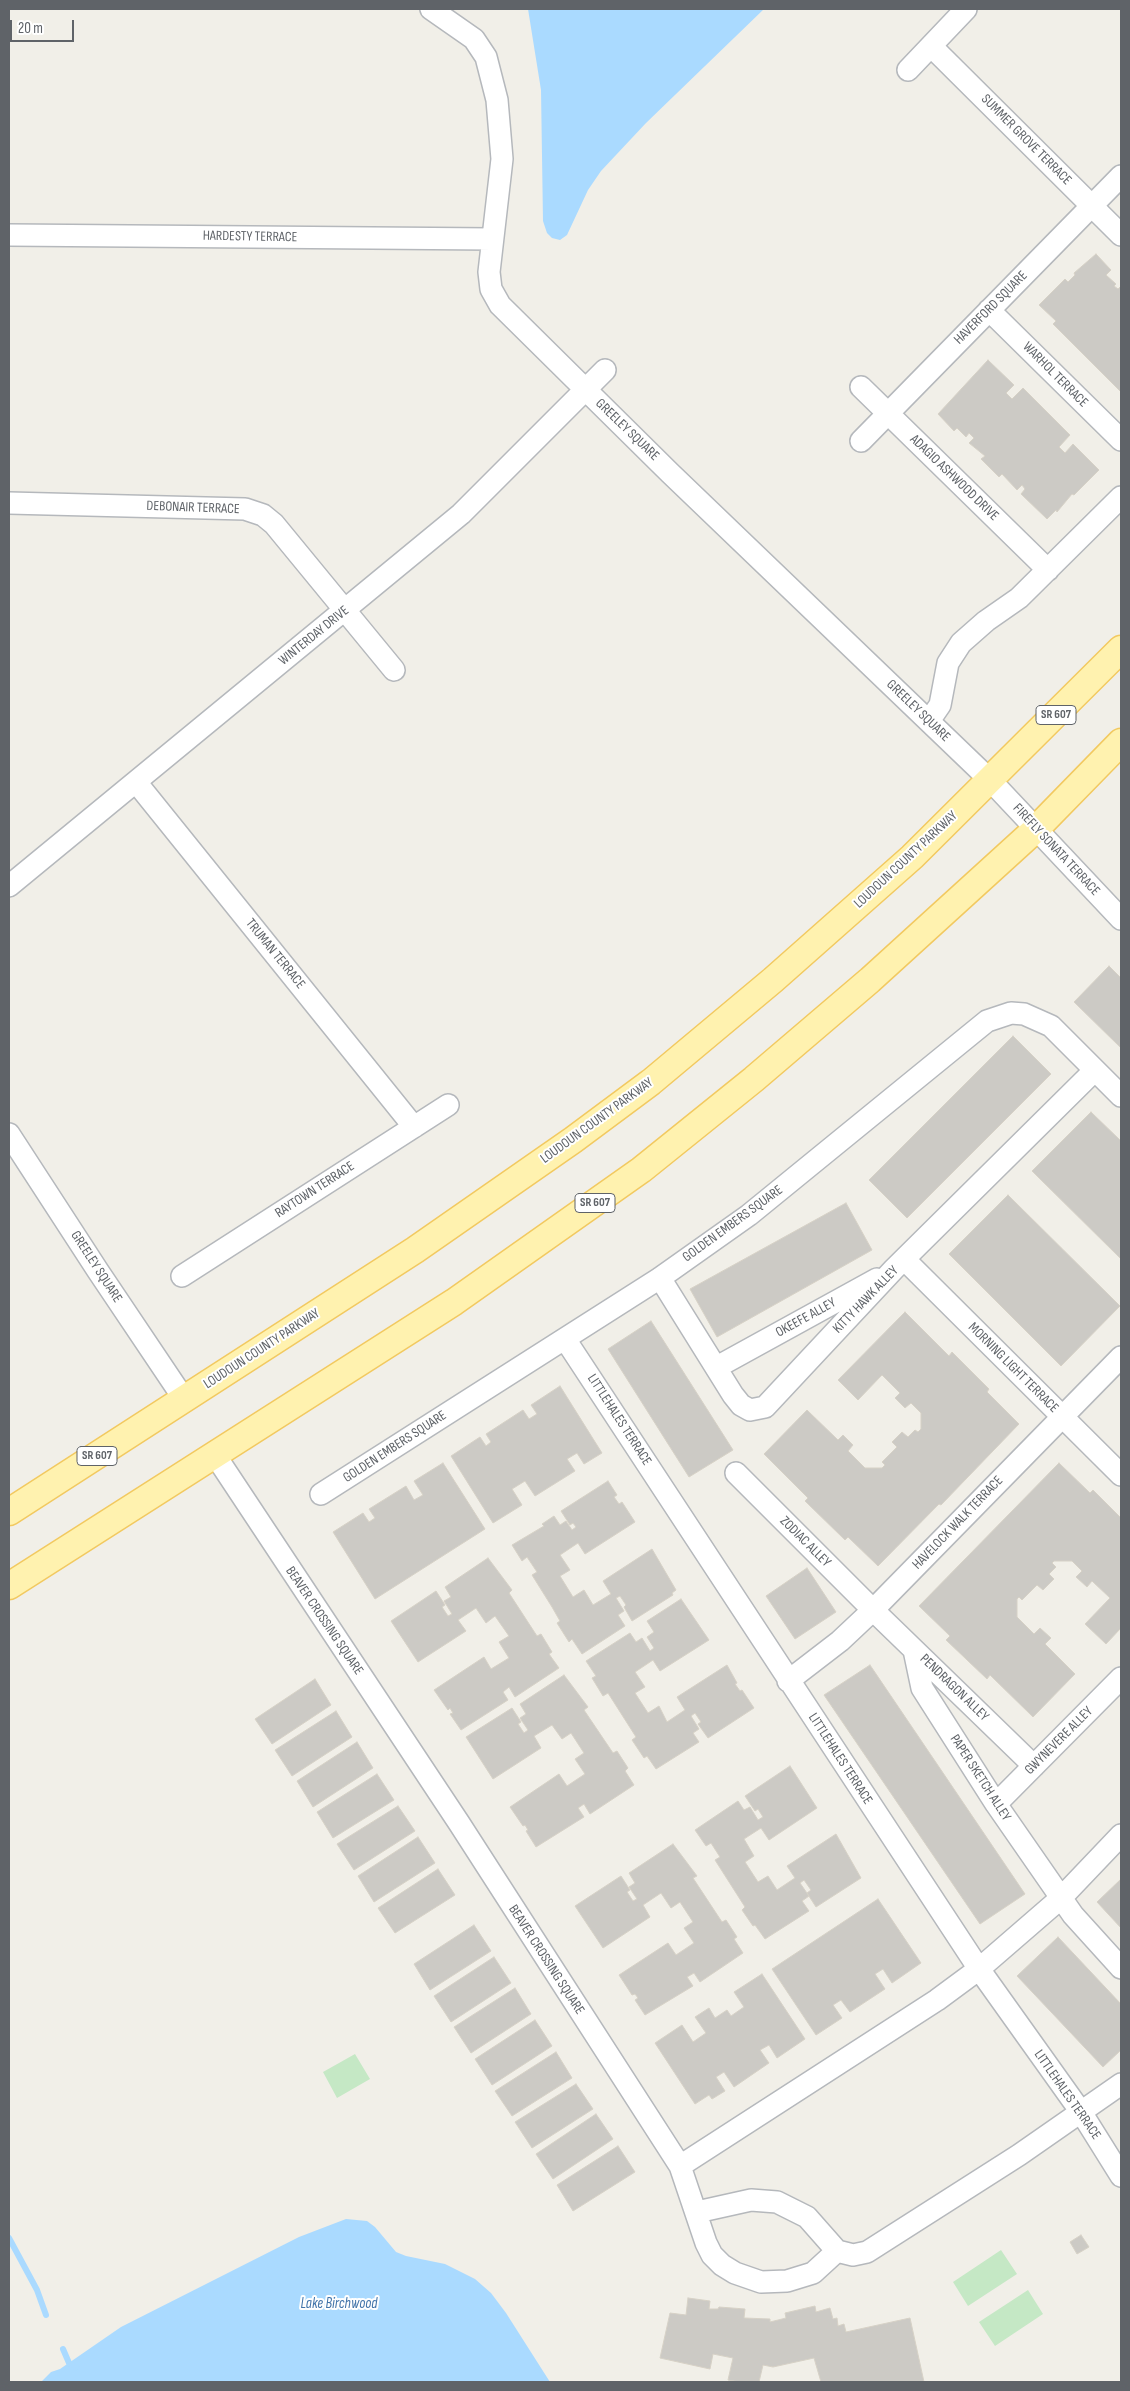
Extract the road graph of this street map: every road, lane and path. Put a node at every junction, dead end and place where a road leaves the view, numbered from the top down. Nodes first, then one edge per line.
1 (431, 9) edge
2 (966, 9) edge
3 (931, 46) junction
4 (908, 70) dead end
5 (1121, 176) edge
6 (1092, 206) junction
7 (9, 235) edge
8 (1121, 235) edge
9 (492, 239) junction
10 (989, 310) junction
11 (605, 370) dead end
12 (861, 387) dead end
13 (585, 390) junction
14 (887, 413) junction
15 (1121, 440) edge
16 (861, 441) dead end
17 (1121, 497) edge
18 (9, 503) edge
19 (1048, 570) junction
20 (345, 610) junction
21 (1121, 649) edge
22 (394, 670) dead end
23 (929, 721) junction
24 (1121, 742) edge
25 (991, 781) junction
26 (136, 782) junction
27 (1036, 829) junction
28 (9, 886) edge
29 (1121, 918) edge
30 (1094, 1070) junction
31 (1121, 1096) edge
32 (448, 1105) dead end
33 (414, 1126) junction
34 (9, 1134) edge
35 (900, 1264) junction
36 (182, 1276) dead end
37 (660, 1278) junction
38 (565, 1339) junction
39 (1121, 1357) edge
40 (717, 1367) junction
41 (184, 1399) junction
42 (1061, 1417) junction
43 (215, 1455) junction
44 (736, 1473) dead end
45 (1121, 1475) edge
46 (322, 1494) dead end
47 (9, 1512) edge
48 (9, 1586) edge
49 (873, 1610) junction
50 (914, 1650) junction
51 (1121, 1678) edge
52 (788, 1681) junction
53 (1034, 1766) junction
54 (996, 1804) junction
55 (1121, 1835) edge
56 (1061, 1898) junction
57 (1121, 1968) edge
58 (979, 1969) junction
59 (1121, 2084) edge
60 (1081, 2112) junction
61 (680, 2166) junction
62 (1121, 2176) edge
63 (697, 2212) junction
64 (837, 2251) junction

1 - 9 street, GREELEY SQUARE
2 - 3 street
3 - 4 street
3 - 6 street, SUMMER GROVE TERRACE
5 - 6 street, HAVERFORD SQUARE
6 - 8 street, SUMMER GROVE TERRACE
6 - 10 street, HAVERFORD SQUARE
7 - 9 street, HARDESTY TERRACE
9 - 13 street, GREELEY SQUARE
10 - 14 street, HAVERFORD SQUARE
10 - 15 street, WARHOL TERRACE
11 - 13 street, WINTERDAY DRIVE
12 - 14 street, ADAGIO ASHWOOD DRIVE
13 - 20 street, WINTERDAY DRIVE
13 - 23 street, GREELEY SQUARE
14 - 16 street, HAVERFORD SQUARE
14 - 19 street, ADAGIO ASHWOOD DRIVE
17 - 19 street
18 - 20 street, DEBONAIR TERRACE
19 - 23 street
20 - 22 street, DEBONAIR TERRACE
20 - 26 street, WINTERDAY DRIVE
21 - 25 main road, LOUDOUN COUNTY PARKWAY / SR 607
23 - 25 street, GREELEY SQUARE
24 - 27 main road, SR 607
25 - 27 street, FIREFLY SONATA TERRACE
25 - 41 main road, LOUDOUN COUNTY PARKWAY / SR 607
26 - 28 street, WINTERDAY DRIVE
26 - 33 street, TRUMAN TERRACE
27 - 29 street, FIREFLY SONATA TERRACE
27 - 43 main road, SR 607
30 - 31 street, GOLDEN EMBERS SQUARE
30 - 35 street, KITTY HAWK ALLEY
30 - 37 street, GOLDEN EMBERS SQUARE
32 - 33 street, RAYTOWN TERRACE
33 - 36 street, RAYTOWN TERRACE
34 - 41 street, GREELEY SQUARE
35 - 40 street, OKEEFE ALLEY
35 - 40 street, KITTY HAWK ALLEY
35 - 42 street, MORNING LIGHT TERRACE
37 - 38 street, GOLDEN EMBERS SQUARE
37 - 40 street, KITTY HAWK ALLEY
38 - 46 street, GOLDEN EMBERS SQUARE
38 - 52 street, LITTLEHALES TERRACE
39 - 42 street, HAVELOCK WALK TERRACE
41 - 47 main road, LOUDOUN COUNTY PARKWAY / SR 607
42 - 45 street, MORNING LIGHT TERRACE
42 - 49 street, HAVELOCK WALK TERRACE
43 - 48 main road, SR 607
43 - 61 street, BEAVER CROSSING SQUARE
44 - 49 street, ZODIAC ALLEY
49 - 50 street, PENDRAGON ALLEY
49 - 52 street, HAVELOCK WALK TERRACE
50 - 53 street, PENDRAGON ALLEY
50 - 54 street, PAPER SKETCH ALLEY
51 - 53 street, GWYNEVERE ALLEY
52 - 58 street, LITTLEHALES TERRACE
53 - 54 street, GWYNEVERE ALLEY
54 - 56 street, PAPER SKETCH ALLEY
55 - 56 street
56 - 57 street, PAPER SKETCH ALLEY
56 - 58 street
58 - 60 street, LITTLEHALES TERRACE
58 - 61 street
59 - 60 street
60 - 62 street, LITTLEHALES TERRACE
60 - 64 street
61 - 63 street, BEAVER CROSSING SQUARE
63 - 64 street
63 - 64 street, BEAVER CROSSING SQUARE

